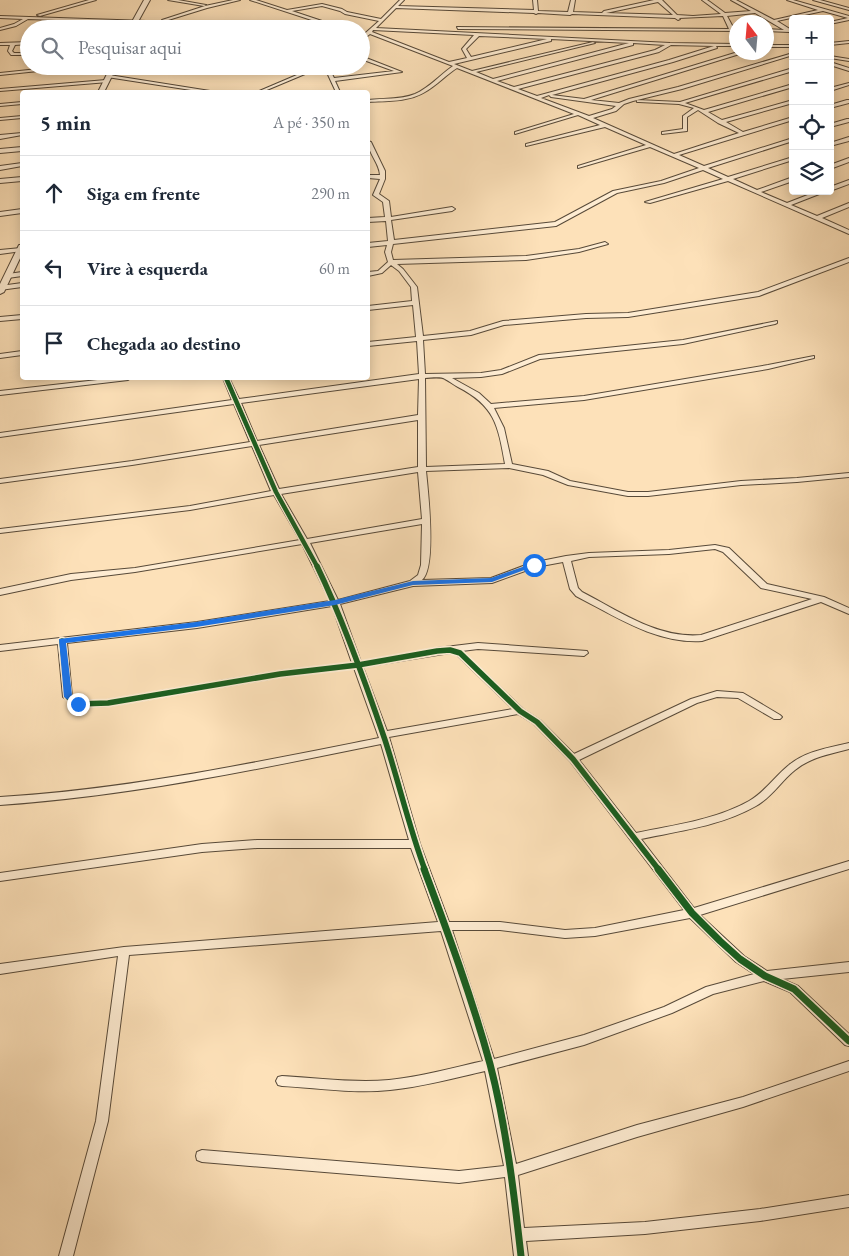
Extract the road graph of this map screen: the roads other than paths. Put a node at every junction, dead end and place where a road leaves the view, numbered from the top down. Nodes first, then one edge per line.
1 (5, 0) edge
2 (94, 0) edge
3 (147, 0) edge
4 (170, 0) edge
5 (238, 0) edge
6 (252, 0) edge
7 (402, 0) edge
8 (535, 0) edge
9 (573, 0) edge
10 (657, 0) edge
11 (704, 0) edge
12 (733, 0) edge
13 (789, 0) edge
14 (815, 0) edge
15 (0, 1) edge
16 (213, 5) junction
17 (396, 7) junction
18 (848, 8) edge
19 (825, 10) junction
20 (287, 11) junction
21 (506, 11) junction
22 (536, 12) junction
23 (758, 12) junction
24 (832, 12) junction
25 (563, 13) junction
26 (570, 14) junction
27 (586, 14) junction
28 (603, 14) junction
29 (725, 15) junction
30 (764, 15) edge
31 (0, 17) edge
32 (677, 17) junction
33 (849, 18) edge
34 (27, 19) junction
35 (43, 20) edge
36 (139, 20) edge
37 (166, 20) edge
38 (315, 20) edge
39 (382, 20) junction
40 (774, 20) edge
41 (774, 21) edge
42 (20, 22) edge
43 (729, 22) edge
44 (834, 22) edge
45 (499, 28) junction
46 (562, 28) junction
47 (603, 28) junction
48 (683, 28) junction
49 (724, 29) junction
50 (789, 29) edge
51 (420, 30) junction
52 (729, 30) edge
53 (774, 30) edge
54 (2, 31) edge
55 (371, 31) junction
56 (789, 31) edge
57 (478, 34) junction
58 (497, 36) junction
59 (556, 38) junction
60 (605, 40) junction
61 (640, 42) junction
62 (729, 42) edge
63 (849, 42) edge
64 (0, 44) edge
65 (13, 44) junction
66 (20, 44) edge
67 (670, 44) junction
68 (834, 44) edge
69 (722, 45) junction
70 (729, 45) edge
71 (774, 46) edge
72 (789, 46) edge
73 (20, 54) edge
74 (789, 55) edge
75 (729, 57) edge
76 (834, 58) edge
77 (470, 59) junction
78 (370, 60) edge
79 (849, 60) edge
80 (672, 61) junction
81 (449, 64) junction
82 (834, 65) edge
83 (457, 66) junction
84 (694, 68) junction
85 (789, 70) edge
86 (846, 70) edge
87 (837, 71) dead end
88 (20, 72) edge
89 (472, 72) junction
90 (0, 74) edge
91 (110, 75) edge
92 (301, 75) edge
93 (330, 75) edge
94 (108, 78) junction
95 (333, 80) junction
96 (494, 80) junction
97 (849, 84) edge
98 (789, 86) edge
99 (516, 88) junction
100 (834, 89) edge
101 (0, 90) edge
102 (101, 90) edge
103 (195, 90) edge
104 (263, 90) edge
105 (337, 90) edge
106 (547, 95) junction
107 (537, 97) junction
108 (585, 100) junction
109 (631, 100) junction
110 (370, 101) edge
111 (849, 101) edge
112 (789, 102) edge
113 (20, 103) edge
114 (678, 103) junction
115 (0, 105) edge
116 (620, 105) junction
117 (834, 105) edge
118 (698, 108) junction
119 (705, 111) junction
120 (578, 114) junction
121 (20, 117) edge
122 (589, 118) junction
123 (0, 119) edge
124 (789, 119) edge
125 (849, 120) edge
126 (720, 122) junction
127 (605, 125) junction
128 (834, 125) edge
129 (517, 133) dead end
130 (20, 134) edge
131 (664, 134) dead end
132 (744, 134) junction
133 (0, 137) edge
134 (849, 139) edge
135 (789, 140) edge
136 (528, 145) dead end
137 (651, 145) junction
138 (834, 145) edge
139 (20, 149) edge
140 (0, 151) edge
141 (370, 154) edge
142 (676, 155) junction
143 (789, 159) edge
144 (849, 160) edge
145 (20, 165) edge
146 (834, 165) edge
147 (580, 167) dead end
148 (704, 167) junction
149 (0, 168) edge
150 (370, 177) edge
151 (383, 177) junction
152 (20, 178) edge
153 (728, 178) junction
154 (789, 180) edge
155 (0, 181) edge
156 (849, 182) edge
157 (834, 188) edge
158 (758, 191) junction
159 (376, 195) junction
160 (813, 195) edge
161 (370, 196) edge
162 (648, 202) dead end
163 (788, 204) junction
164 (849, 205) edge
165 (452, 209) dead end
166 (20, 211) edge
167 (0, 214) edge
168 (817, 218) junction
169 (388, 219) junction
170 (370, 220) edge
171 (848, 230) edge
172 (391, 242) junction
173 (604, 244) dead end
174 (370, 245) edge
175 (20, 249) edge
176 (0, 252) edge
177 (20, 253) edge
178 (849, 260) edge
179 (391, 262) junction
180 (20, 274) edge
181 (370, 274) edge
182 (8, 276) junction
183 (20, 285) edge
184 (1, 289) edge
185 (416, 302) junction
186 (370, 308) edge
187 (20, 317) edge
188 (0, 319) edge
189 (775, 322) dead end
190 (420, 338) junction
191 (370, 344) edge
192 (20, 353) edge
193 (0, 356) edge
194 (812, 357) dead end
195 (422, 376) junction
196 (447, 377) junction
197 (111, 380) edge
198 (227, 380) edge
199 (0, 393) edge
200 (236, 402) junction
201 (489, 406) junction
202 (422, 417) junction
203 (0, 434) edge
204 (254, 444) junction
205 (509, 466) junction
206 (422, 469) junction
207 (849, 475) edge
208 (0, 480) edge
209 (276, 492) junction
210 (426, 521) junction
211 (0, 531) edge
212 (305, 542) junction
213 (566, 558) junction
214 (413, 583) junction
215 (0, 592) edge
216 (821, 599) junction
217 (335, 603) junction
218 (849, 611) edge
219 (62, 641) junction
220 (0, 648) edge
221 (450, 650) junction
222 (584, 653) dead end
223 (358, 665) junction
224 (520, 711) junction
225 (777, 717) dead end
226 (384, 738) junction
227 (849, 746) edge
228 (573, 760) junction
229 (0, 802) edge
230 (634, 837) junction
231 (415, 844) junction
232 (849, 865) edge
233 (0, 877) edge
234 (692, 913) junction
235 (445, 926) junction
236 (124, 951) junction
237 (849, 967) edge
238 (0, 969) edge
239 (765, 976) junction
240 (849, 1041) edge
241 (490, 1065) junction
242 (849, 1066) edge
243 (282, 1081) dead end
244 (202, 1156) dead end
245 (511, 1171) junction
246 (849, 1200) edge
247 (519, 1235) junction
248 (66, 1256) edge
249 (521, 1256) edge

1 - 15 street
2 - 34 street
3 - 36 street
4 - 16 street
5 - 16 street
6 - 20 street
7 - 17 street
8 - 22 street
9 - 26 street
10 - 27 street
10 - 32 street
11 - 29 street
12 - 23 street
13 - 19 street
14 - 18 street
16 - 37 street
17 - 21 street
17 - 39 street
18 - 24 street
19 - 24 street
19 - 40 street
20 - 38 street
20 - 39 street
21 - 22 street
21 - 45 street
22 - 25 street
23 - 29 street
23 - 30 street
24 - 33 street
25 - 26 street
25 - 46 street
26 - 27 street
27 - 28 street
28 - 32 street
28 - 47 street
29 - 32 street
29 - 43 street
31 - 34 street
32 - 48 street
33 - 44 street
34 - 35 street
39 - 55 street
41 - 50 street
42 - 54 street
45 - 46 street
45 - 51 street
45 - 58 street
46 - 47 street
47 - 48 street
48 - 49 street
49 - 52 street
49 - 62 street
51 - 55 street
51 - 57 street
53 - 56 street
55 - 81 street
57 - 58 street
57 - 77 street
58 - 59 street
59 - 60 street
59 - 77 street
60 - 61 street
60 - 89 street
61 - 67 street
61 - 96 street
63 - 68 street
64 - 65 street
65 - 66 street
65 - 73 street
67 - 69 street
67 - 99 street
69 - 70 street
69 - 80 street
71 - 72 street
74 - 109 street
75 - 84 street
76 - 79 street
77 - 81 street
78 - 95 street
80 - 84 street
80 - 106 street
81 - 83 street
82 - 86 street
83 - 89 street
83 - 110 street
84 - 108 street
85 - 114 street
86 - 87 street
88 - 90 street
89 - 96 street
91 - 94 street
92 - 104 street
93 - 95 street
94 - 101 street
94 - 102 street
94 - 103 street
95 - 105 street
96 - 99 street
97 - 100 street
98 - 119 street
99 - 107 street
106 - 107 street
106 - 108 street
107 - 120 street
108 - 116 street
109 - 114 street
109 - 116 street
111 - 117 street
112 - 126 street
113 - 115 street
114 - 118 street
116 - 122 street
118 - 119 street
118 - 131 street
119 - 126 street
120 - 122 street
120 - 129 street
121 - 123 street
122 - 127 street
124 - 132 street
125 - 128 street
126 - 132 street
127 - 136 street
127 - 137 street
130 - 133 street
132 - 142 street
134 - 138 street
135 - 148 street
137 - 142 street
137 - 147 street
139 - 140 street
141 - 151 street
142 - 148 street
143 - 153 street
144 - 146 street
145 - 149 street
148 - 153 street
148 - 172 street
150 - 151 street
151 - 159 street
152 - 155 street
153 - 158 street
153 - 162 street
154 - 158 street
156 - 157 street
158 - 163 street
159 - 161 street
159 - 169 street
160 - 163 street
163 - 168 street
164 - 168 street
165 - 169 street
166 - 167 street
168 - 171 street
169 - 170 street
169 - 172 street
172 - 174 street
172 - 179 street
173 - 179 street
175 - 176 street
177 - 182 street
178 - 190 street
179 - 181 street
179 - 185 street
180 - 182 street
182 - 184 street
183 - 184 street
185 - 186 street
185 - 190 street
187 - 188 street
189 - 196 street
190 - 191 street
190 - 195 street
192 - 193 street
194 - 201 street
195 - 196 street
195 - 200 street
195 - 202 street
196 - 201 street
197 - 199 street
198 - 200 street
200 - 203 street
200 - 204 street
201 - 205 street
202 - 204 street
202 - 206 street
204 - 208 street
204 - 209 street
205 - 206 street
205 - 207 street
206 - 209 street
206 - 210 street
209 - 211 street
209 - 212 street
210 - 212 street
210 - 214 street
212 - 215 street
212 - 217 street
213 - 214 street
213 - 216 street
213 - 216 street
214 - 217 street
216 - 218 street
217 - 219 street
217 - 223 street
219 - 220 street
219 - 223 street
221 - 222 street
221 - 223 street
221 - 224 street
223 - 226 street
224 - 226 street
224 - 228 street
225 - 228 street
226 - 229 street
226 - 231 street
227 - 230 street
228 - 230 street
230 - 234 street
231 - 233 street
231 - 235 street
232 - 234 street
234 - 235 street
234 - 239 street
235 - 236 street
235 - 241 street
236 - 238 street
236 - 248 street
237 - 239 street
239 - 240 street
239 - 241 street
241 - 243 street
241 - 245 street
242 - 245 street
244 - 245 street
245 - 247 street
246 - 247 street
247 - 249 street

